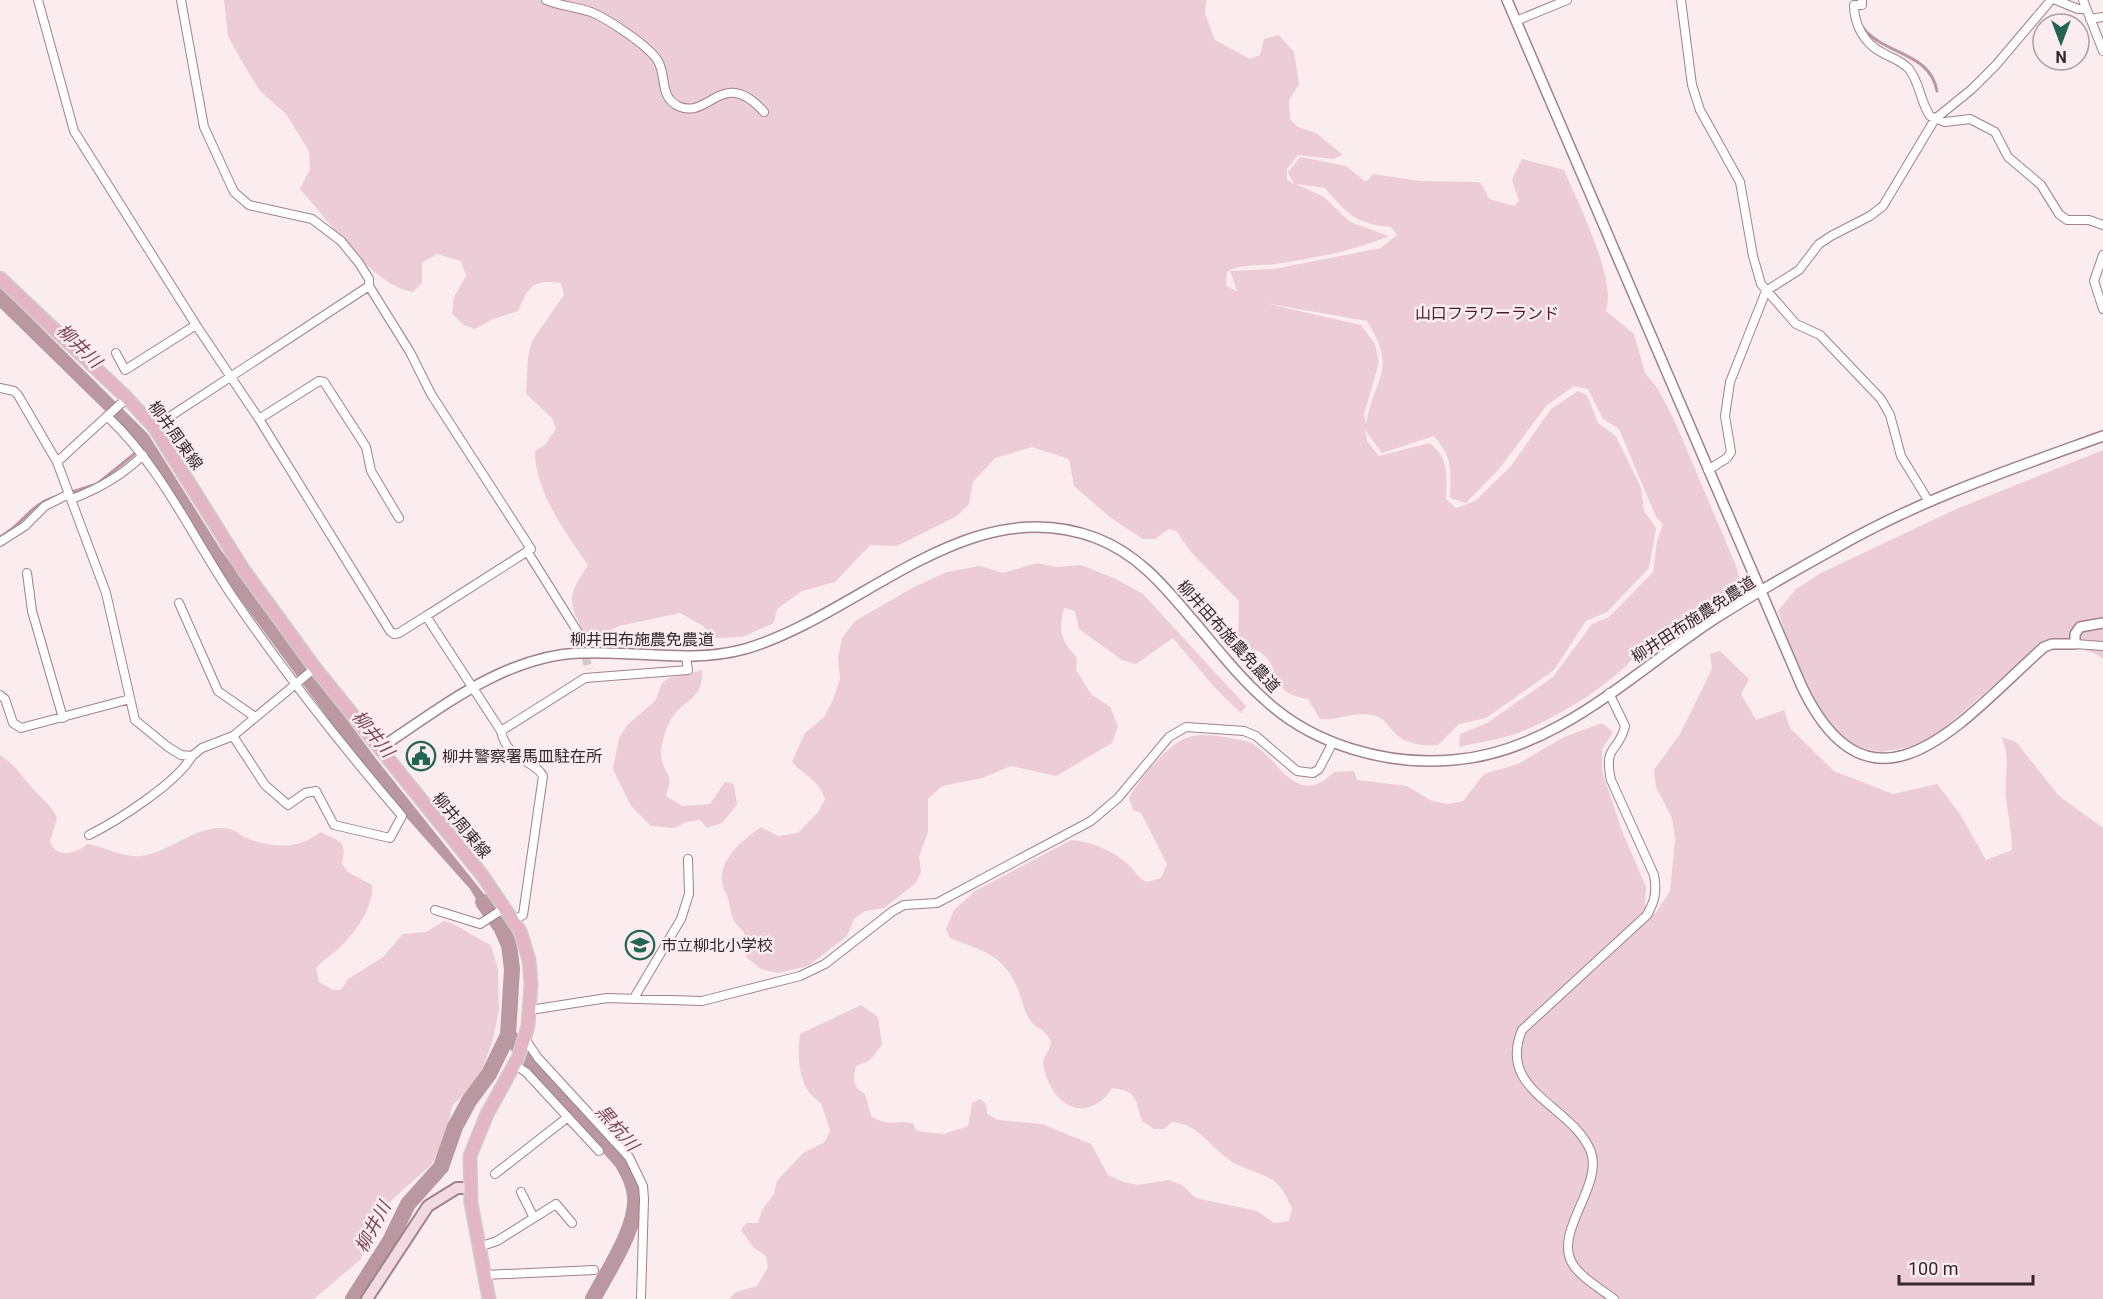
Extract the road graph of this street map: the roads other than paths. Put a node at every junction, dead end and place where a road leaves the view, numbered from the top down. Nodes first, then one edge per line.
1 (38, 0) edge
2 (181, 0) edge
3 (546, 0) edge
4 (1507, 0) edge
5 (1567, 0) edge
6 (1681, 0) edge
7 (2051, 0) edge
8 (2056, 0) edge
9 (2083, 0) edge
10 (1859, 4) edge
11 (2085, 9) junction
12 (2086, 12) edge
13 (1516, 21) junction
14 (2091, 21) edge
15 (2103, 51) edge
16 (764, 112) dead end
17 (1935, 119) junction
18 (2103, 225) edge
19 (2103, 255) edge
20 (0, 278) edge
21 (369, 286) junction
22 (1766, 291) junction
23 (2103, 309) edge
24 (196, 325) junction
25 (116, 353) dead end
26 (231, 377) junction
27 (0, 388) edge
28 (124, 401) junction
29 (108, 416) junction
30 (259, 419) junction
31 (154, 427) junction
32 (2103, 436) edge
33 (140, 452) junction
34 (57, 462) junction
35 (1708, 470) junction
36 (71, 497) junction
37 (1928, 500) junction
38 (399, 518) dead end
39 (0, 542) edge
40 (527, 551) junction
41 (27, 573) dead end
42 (1760, 592) junction
43 (179, 603) dead end
44 (426, 616) junction
45 (2103, 623) edge
46 (579, 634) tunnel mouth
47 (2075, 644) junction
48 (2103, 646) edge
49 (686, 657) junction
50 (314, 670) junction
51 (298, 683) junction
52 (473, 688) junction
53 (1609, 693) junction
54 (0, 695) edge
55 (130, 699) junction
56 (255, 717) junction
57 (63, 718) junction
58 (501, 731) junction
59 (232, 736) junction
60 (1333, 742) junction
61 (380, 748) junction
62 (192, 756) junction
63 (89, 835) dead end
64 (688, 859) dead end
65 (504, 908) junction
66 (435, 910) dead end
67 (514, 920) junction
68 (634, 999) junction
69 (530, 1010) junction
70 (525, 1040) junction
71 (517, 1062) junction
72 (568, 1117) junction
73 (599, 1151) dead end
74 (495, 1174) dead end
75 (470, 1188) junction
76 (521, 1192) dead end
77 (534, 1218) junction
78 (572, 1223) dead end
79 (479, 1247) junction
80 (594, 1270) dead end
81 (485, 1275) junction
82 (367, 1299) edge
83 (489, 1299) edge
84 (641, 1299) edge
85 (1614, 1299) edge

1 - 24 street
2 - 21 street
3 - 16 street
4 - 13 street
5 - 13 street
6 - 22 street
7 - 17 street
8 - 11 street
9 - 11 street
10 - 17 street
11 - 12 street
13 - 35 street
14 - 15 street
17 - 18 street
17 - 22 street
19 - 23 street
20 - 28 main road, 柳井周東線
21 - 26 street
21 - 40 street
22 - 35 street
22 - 37 street
24 - 25 street
24 - 26 street
26 - 30 street
26 - 31 street
27 - 34 street
28 - 29 street
28 - 31 main road, 柳井周東線
29 - 33 street
29 - 34 street
30 - 38 street
30 - 44 street
31 - 50 main road, 柳井周東線
32 - 37 street, 柳井田布施農免農道
33 - 36 street
33 - 51 street
34 - 36 street
35 - 42 street
36 - 39 street
36 - 55 street
37 - 42 street, 柳井田布施農免農道
40 - 44 street
40 - 46 street
41 - 57 street
42 - 47 street
42 - 53 street, 柳井田布施農免農道
43 - 56 street
44 - 52 street
45 - 47 street
47 - 48 street
49 - 52 street, 柳井田布施農免農道
49 - 58 street
49 - 60 street, 柳井田布施農免農道
50 - 51 street
50 - 61 main road, 柳井周東線
51 - 56 street
51 - 59 street
52 - 58 street
52 - 61 street, 柳井田布施農免農道
53 - 60 street, 柳井田布施農免農道
53 - 85 street
54 - 57 street
55 - 57 street
55 - 62 street
56 - 59 street
58 - 67 street
59 - 62 street
60 - 68 street
61 - 65 main road, 柳井周東線
62 - 63 street
64 - 68 street
65 - 66 street
65 - 67 main road, 柳井周東線
67 - 69 main road, 柳井周東線
68 - 69 street
69 - 70 main road, 柳井周東線
70 - 71 main road, 柳井周東線
70 - 84 street
71 - 72 street
71 - 75 main road, 柳井周東線
72 - 73 street
72 - 74 street
75 - 79 main road, 柳井周東線
75 - 82 main road
76 - 77 street
77 - 78 street
77 - 79 street
79 - 81 main road, 柳井周東線
80 - 81 street
81 - 83 main road, 柳井周東線

